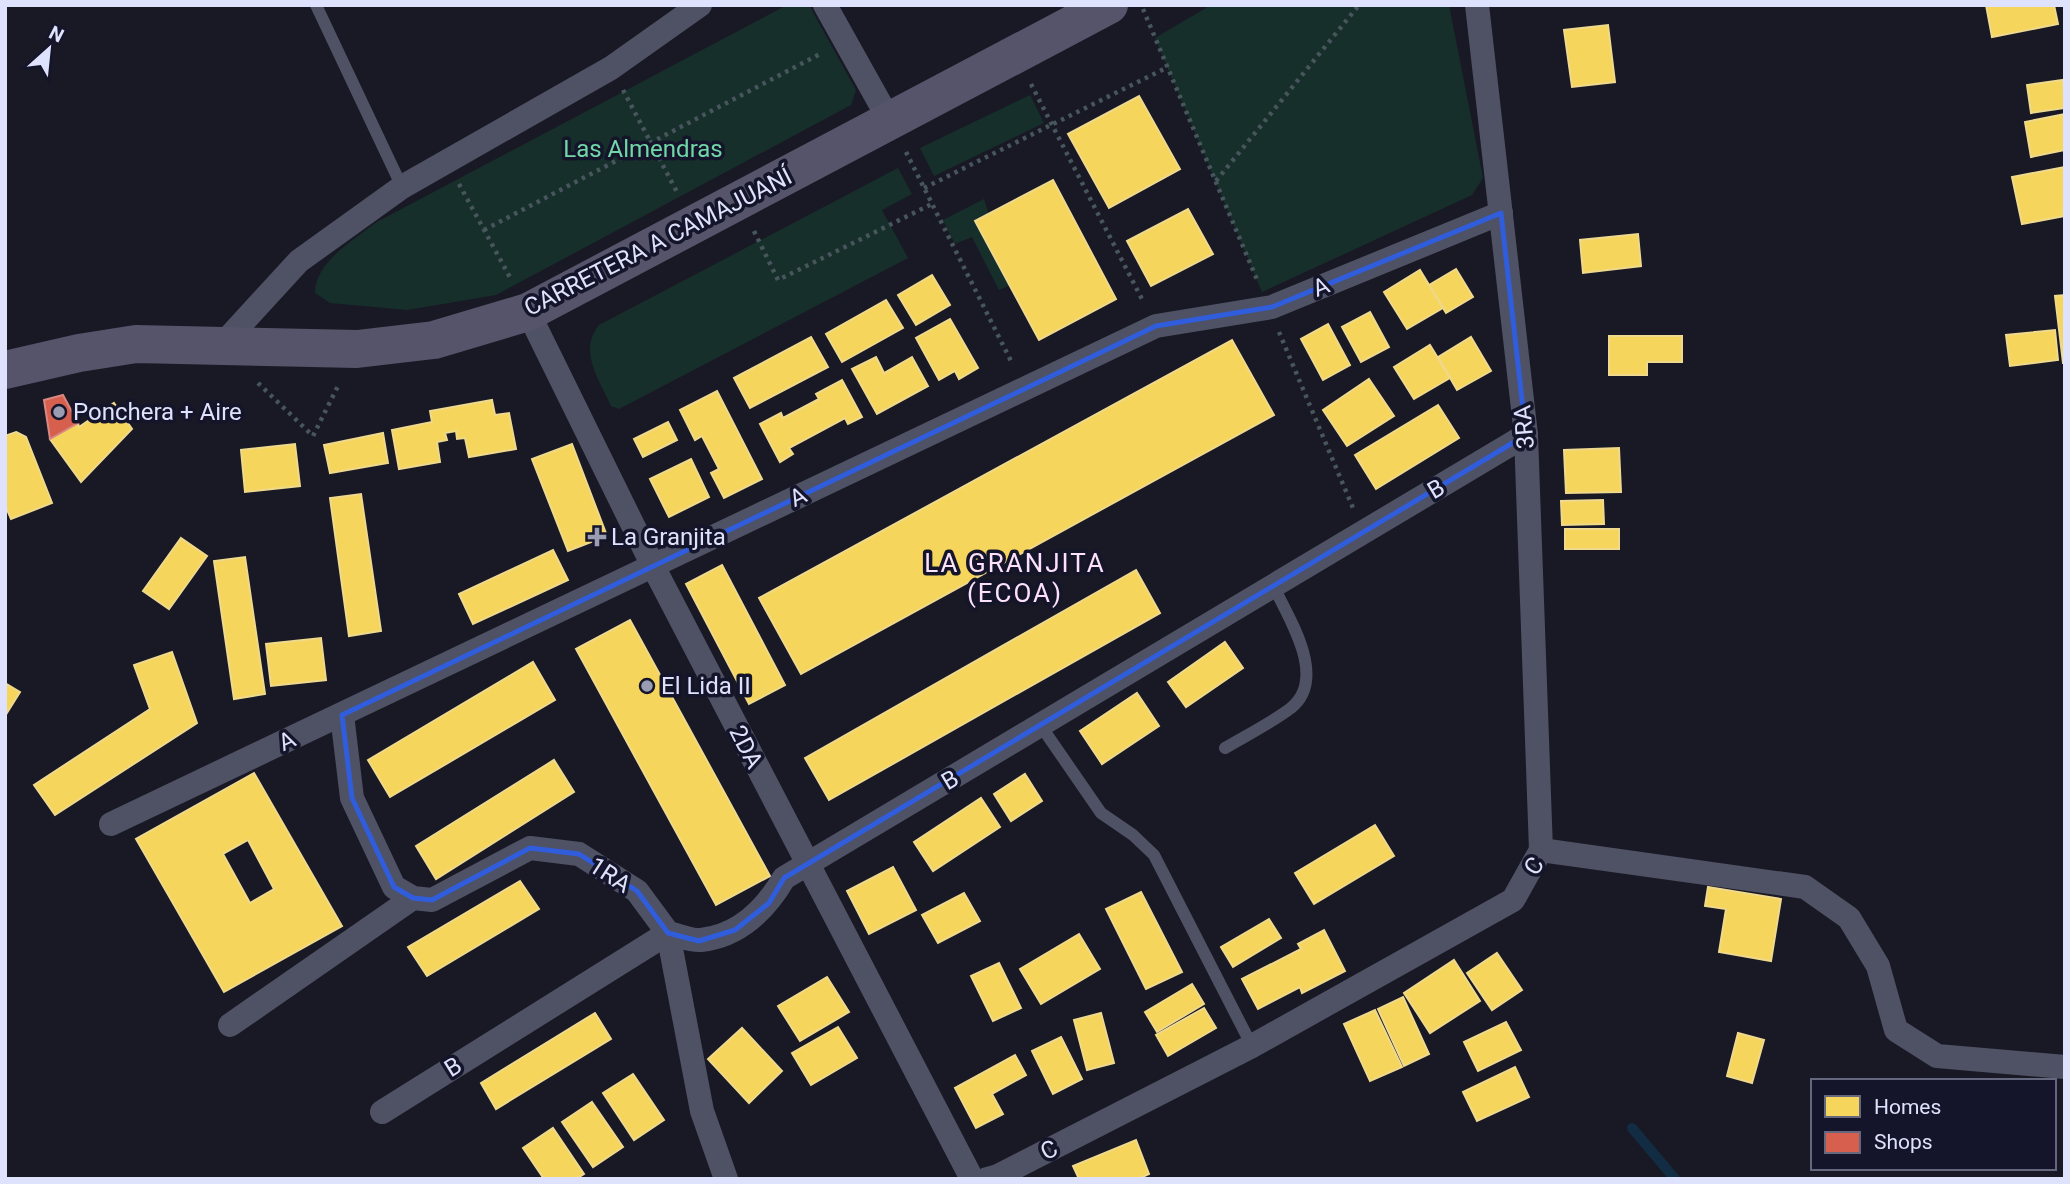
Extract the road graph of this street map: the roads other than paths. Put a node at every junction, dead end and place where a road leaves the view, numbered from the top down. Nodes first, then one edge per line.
1 (316, 5) edge
2 (700, 5) edge
3 (825, 5) edge
4 (1109, 5) edge
5 (1477, 5) edge
6 (891, 123) junction
7 (402, 187) junction
8 (1501, 213) junction
9 (528, 312) junction
10 (220, 347) junction
11 (5, 370) edge
12 (1526, 435) junction
13 (653, 566) junction
14 (1275, 587) junction
15 (342, 715) junction
16 (1041, 726) junction
17 (1225, 748) dead end
18 (111, 824) dead end
19 (1541, 850) junction
20 (807, 865) junction
21 (412, 898) junction
22 (668, 933) junction
23 (230, 1025) dead end
24 (1252, 1046) junction
25 (2065, 1067) edge
26 (383, 1112) dead end
27 (726, 1179) edge
28 (972, 1179) edge
29 (987, 1179) edge

1 - 7 lane
2 - 7 street
3 - 6 street
4 - 6 main road, CARRETERA A CAMAJUANÍ
5 - 8 street, 3RA
6 - 9 main road, CARRETERA A CAMAJUANÍ
7 - 10 street
8 - 12 street, 3RA
8 - 13 street, A
9 - 10 main road, CARRETERA A CAMAJUANÍ
9 - 13 street, 2DA
10 - 11 main road, CARRETERA A CAMAJUANÍ
12 - 14 street, B
12 - 19 street, 3RA
13 - 15 street, A
13 - 20 street, 2DA
14 - 16 street, B
14 - 17 lane
15 - 18 street, A
15 - 21 street
16 - 20 street, B
16 - 24 lane
19 - 24 street, C
19 - 25 street, C
20 - 22 street, B
20 - 28 street, 2DA
21 - 22 street, 1RA
21 - 23 street
22 - 26 street, B
22 - 27 street, 1RA
24 - 29 street, C

